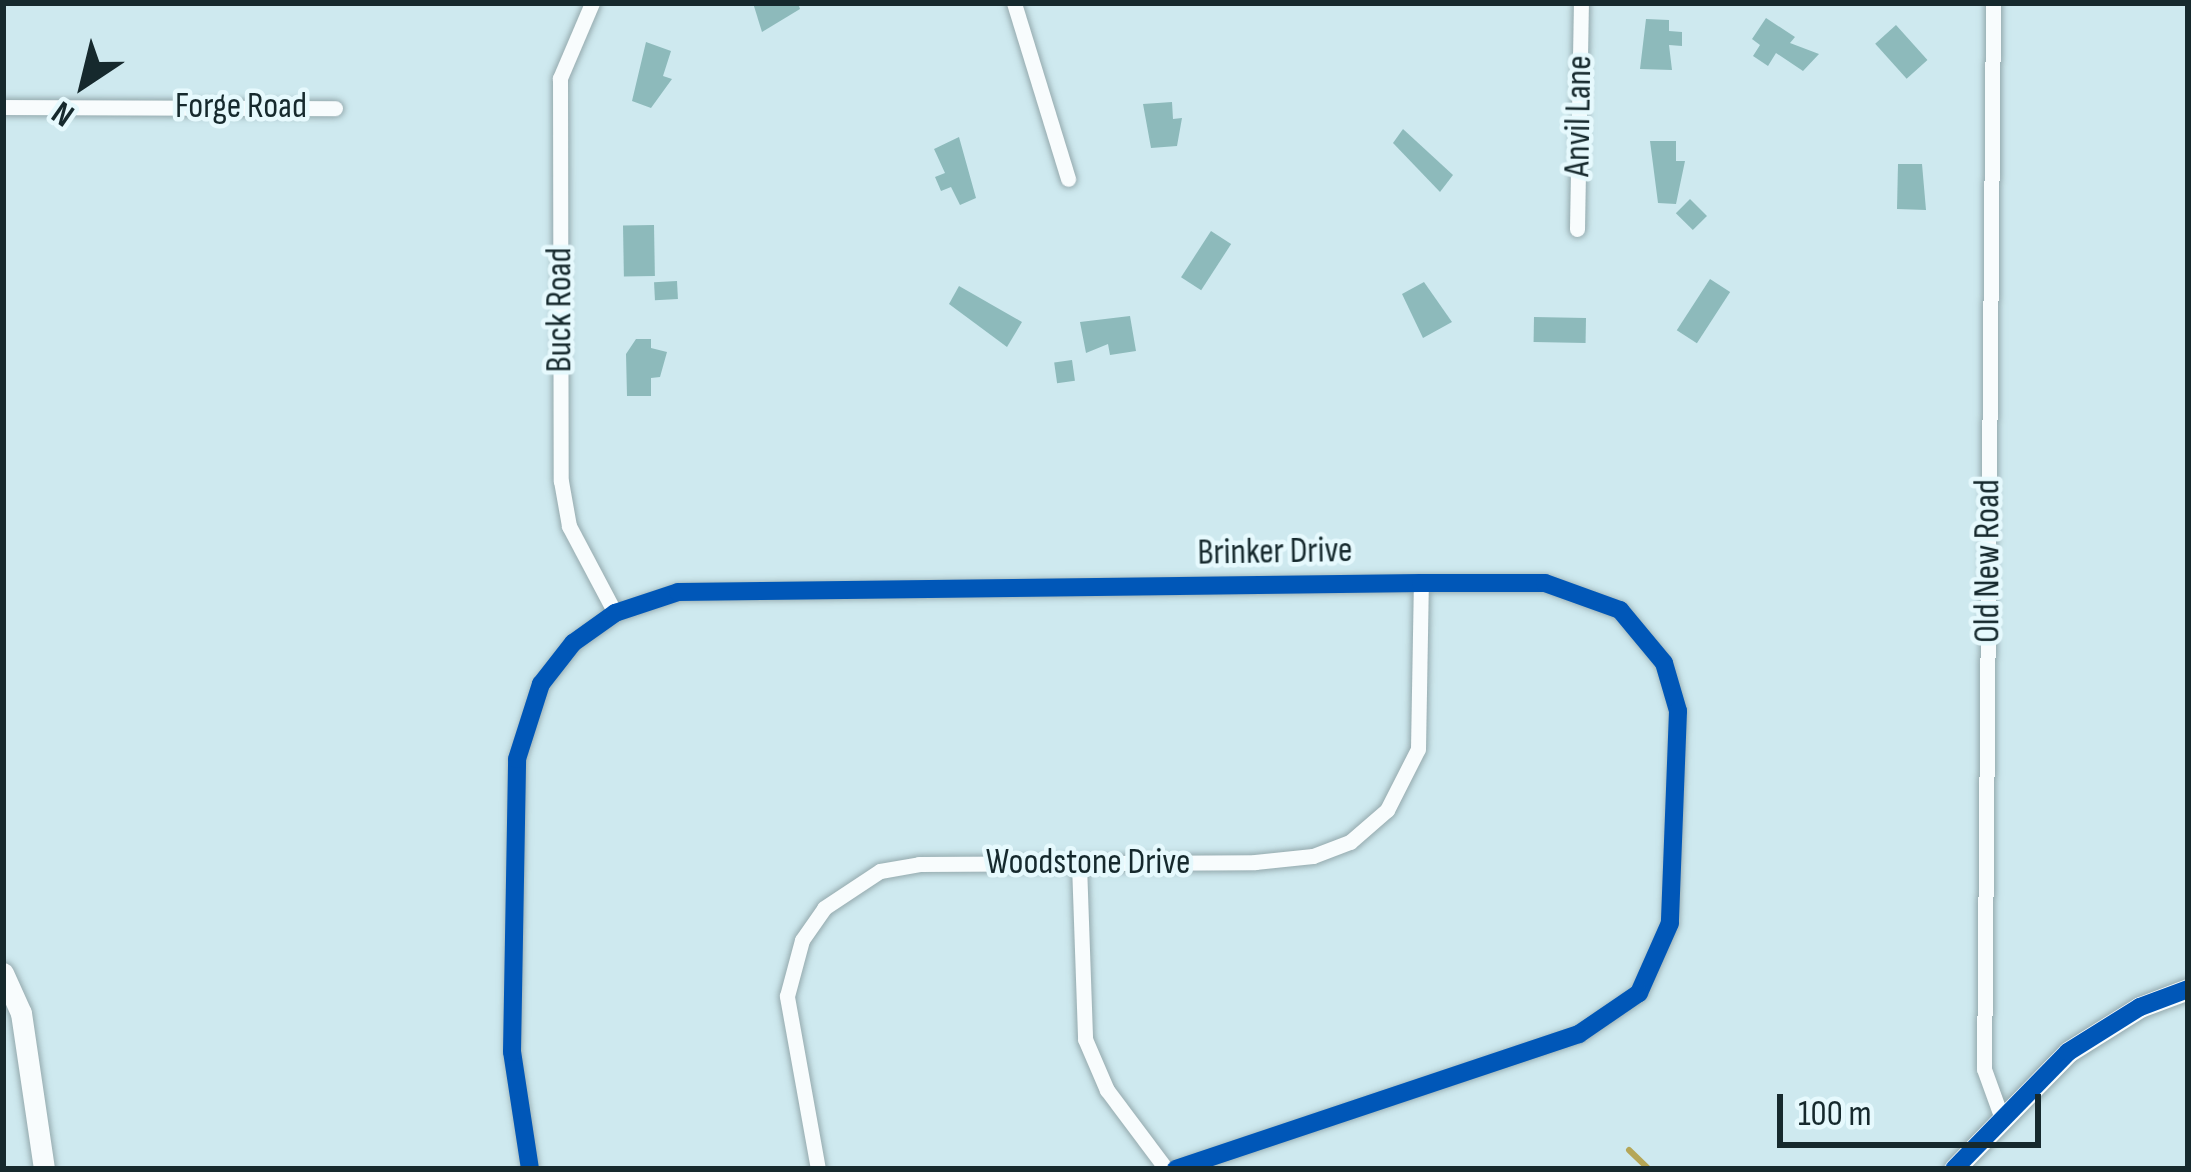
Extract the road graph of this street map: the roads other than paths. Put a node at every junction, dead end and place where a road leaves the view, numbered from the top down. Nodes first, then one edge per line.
1 (592, 3) edge
2 (1014, 3) edge
3 (1581, 3) edge
4 (1993, 3) edge
5 (3, 107) edge
6 (335, 108) dead end
7 (1068, 179) dead end
8 (1577, 229) dead end
9 (1421, 583) junction
10 (615, 613) junction
11 (1079, 864) junction
12 (3, 973) edge
13 (2188, 989) edge
14 (2001, 1116) junction
15 (44, 1169) edge
16 (530, 1169) edge
17 (818, 1169) edge
18 (1166, 1169) edge
19 (1176, 1169) edge
20 (1954, 1169) edge

1 - 10 street, Buck Road
2 - 7 street
3 - 8 street, Anvil Lane
4 - 14 street, Old New Road
5 - 6 street, Forge Road
9 - 10 street, Brinker Drive
9 - 11 street, Woodstone Drive
9 - 19 street, Brinker Drive
10 - 16 street, Brinker Drive
11 - 17 street, Woodstone Drive
11 - 18 street
12 - 15 street
13 - 14 street
14 - 20 street

